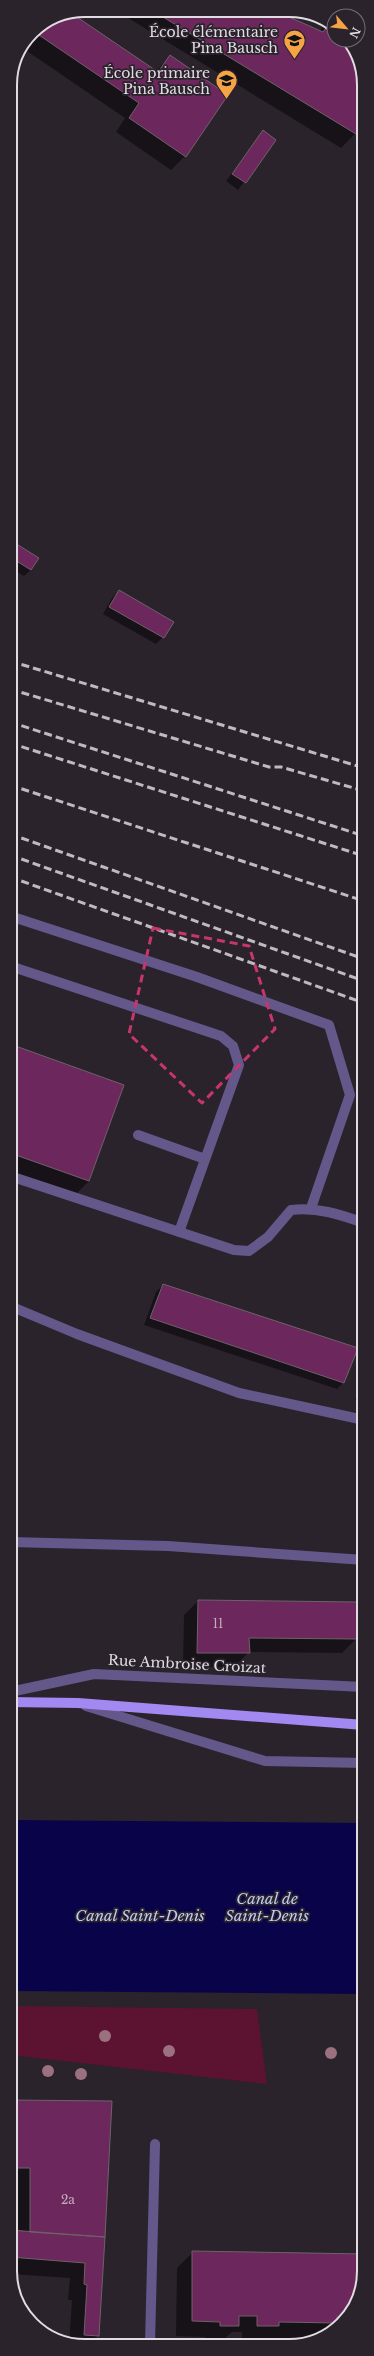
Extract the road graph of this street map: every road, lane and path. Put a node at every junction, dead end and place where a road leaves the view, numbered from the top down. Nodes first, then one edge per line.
1 (17, 918) edge
2 (17, 968) edge
3 (138, 1135) dead end
4 (205, 1159) junction
5 (17, 1178) edge
6 (311, 1208) junction
7 (357, 1220) edge
8 (179, 1232) junction
9 (17, 1309) edge
10 (357, 1418) edge
11 (17, 1542) edge
12 (357, 1560) edge
13 (357, 1686) edge
14 (17, 1690) edge
15 (17, 1702) edge
16 (78, 1703) junction
17 (357, 1724) edge
18 (357, 1763) edge
19 (155, 2144) dead end
20 (150, 2339) edge

1 - 6 lane
2 - 4 lane
3 - 4 lane
4 - 8 lane
5 - 8 lane
6 - 7 lane
6 - 8 lane
9 - 10 lane
11 - 12 lane
13 - 14 lane, Rue Ambroise Croizat
15 - 16 main road
16 - 17 main road
16 - 18 lane
19 - 20 lane

